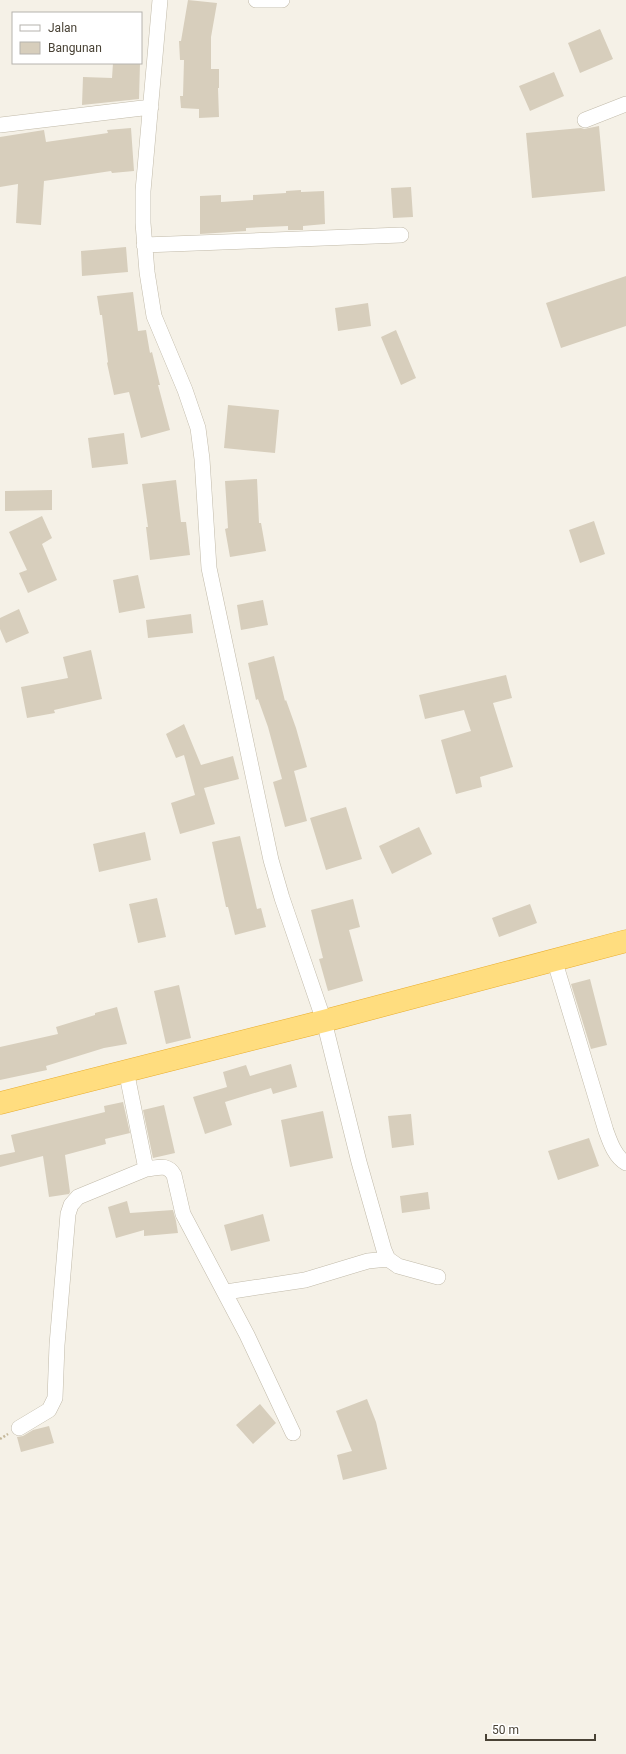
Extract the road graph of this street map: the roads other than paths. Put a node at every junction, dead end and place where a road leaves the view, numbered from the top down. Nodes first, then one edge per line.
1 (160, 0) edge
2 (256, 0) edge
3 (282, 0) edge
4 (626, 104) edge
5 (151, 107) junction
6 (585, 120) dead end
7 (0, 125) edge
8 (401, 235) dead end
9 (144, 245) junction
10 (626, 941) edge
11 (554, 959) junction
12 (324, 1021) junction
13 (126, 1070) junction
14 (0, 1103) edge
15 (626, 1164) edge
16 (146, 1169) junction
17 (388, 1259) junction
18 (438, 1277) dead end
19 (226, 1292) junction
20 (19, 1428) dead end
21 (293, 1433) dead end

1 - 5 street
2 - 3 street
4 - 6 street
5 - 7 street
5 - 9 street
8 - 9 street
9 - 12 street
10 - 11 highway
11 - 12 highway
11 - 15 street
12 - 13 highway
12 - 17 street
13 - 14 highway
13 - 16 street
16 - 19 street
16 - 20 street
17 - 18 street
17 - 19 street
19 - 21 street

